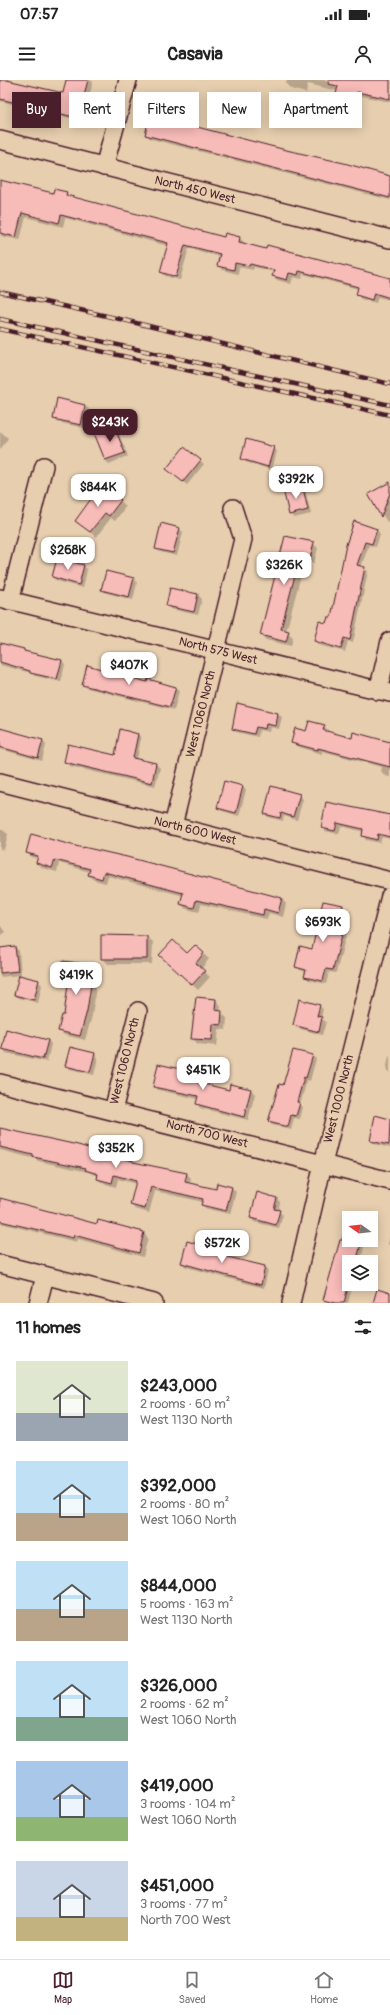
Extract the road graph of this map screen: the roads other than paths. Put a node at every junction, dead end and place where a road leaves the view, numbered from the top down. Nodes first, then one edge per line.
1 (128, 80) edge
2 (0, 140) edge
3 (104, 167) junction
4 (390, 239) edge
5 (44, 466) dead end
6 (233, 508) dead end
7 (5, 599) edge
8 (390, 641) edge
9 (216, 651) junction
10 (384, 692) edge
11 (0, 782) edge
12 (173, 826) junction
13 (390, 881) edge
14 (390, 896) edge
15 (138, 1010) dead end
16 (0, 1083) edge
17 (113, 1111) junction
18 (323, 1164) junction
19 (390, 1180) edge
20 (0, 1264) edge
21 (45, 1276) junction
22 (38, 1303) edge
23 (154, 1303) edge
24 (291, 1303) edge

1 - 3 street
2 - 3 street, North 450 West
3 - 4 street, North 450 West
5 - 7 street
6 - 9 street, West 1060 North
7 - 9 street, North 575 West
8 - 10 street
9 - 10 street, North 575 West
9 - 12 street, West 1060 North
11 - 12 street, North 600 West
12 - 13 street, North 600 West
14 - 18 street, West 1000 North
15 - 17 street, West 1060 North
16 - 17 street, North 700 West
17 - 18 street, North 700 West
18 - 19 street, North 700 West
18 - 24 street, West 1000 North
20 - 21 street
21 - 22 street
21 - 23 street

